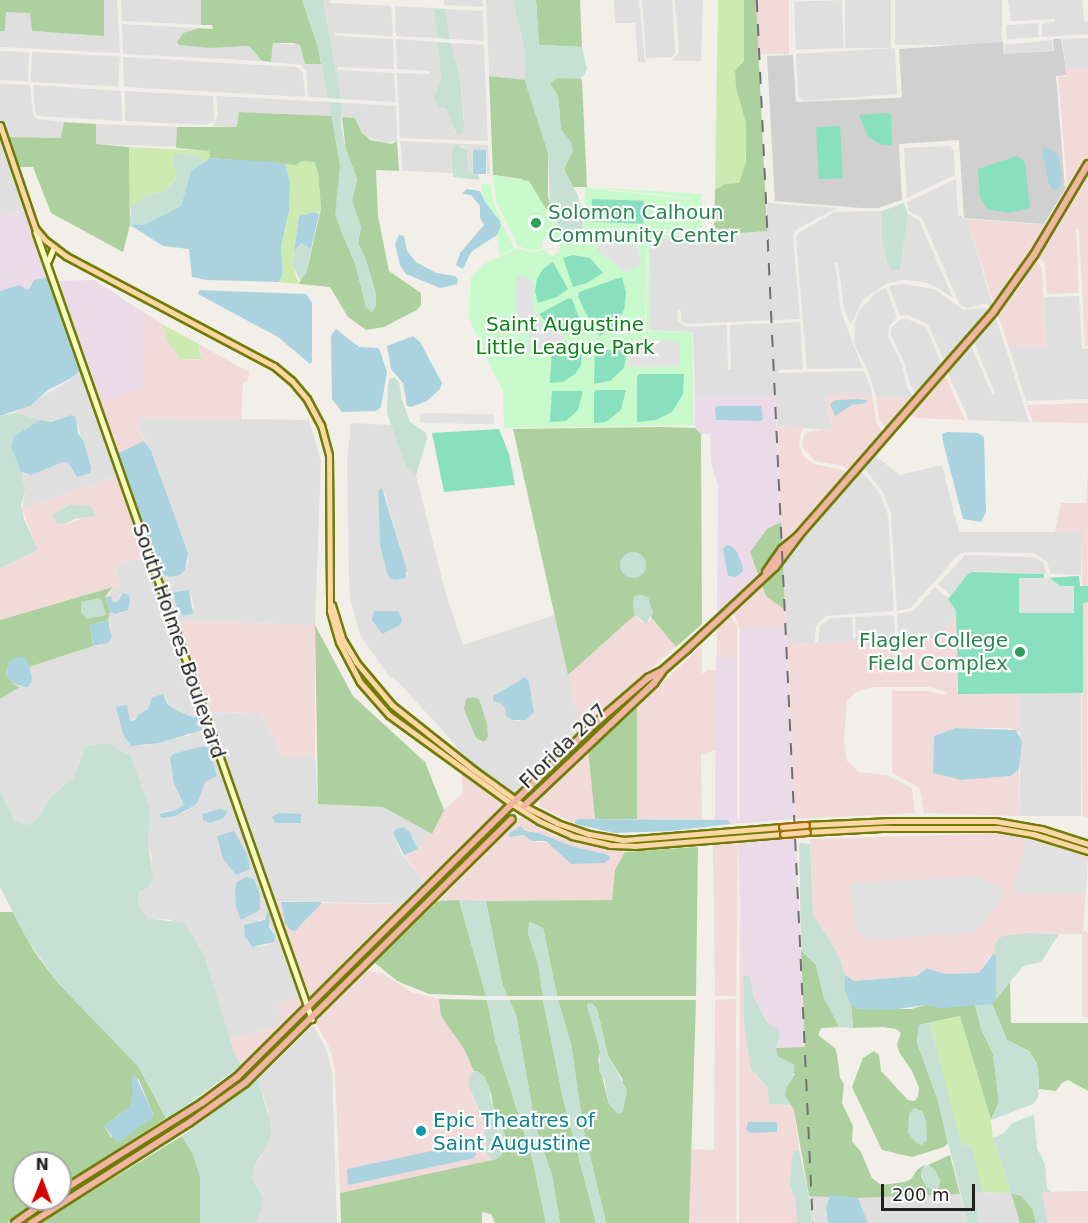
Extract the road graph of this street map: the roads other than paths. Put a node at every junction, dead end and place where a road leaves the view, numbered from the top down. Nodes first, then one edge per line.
1 (0, 125) edge
2 (1088, 164) edge
3 (35, 228) junction
4 (54, 248) junction
5 (48, 263) junction
6 (330, 600) junction
7 (662, 671) junction
8 (392, 705) junction
9 (383, 710) junction
10 (534, 796) junction
11 (514, 802) junction
12 (522, 808) junction
13 (538, 813) junction
14 (530, 816) junction
15 (512, 819) junction
16 (807, 829) junction
17 (1041, 829) junction
18 (782, 831) junction
19 (1025, 832) junction
20 (650, 839) junction
21 (1088, 844) edge
22 (622, 846) junction
23 (1088, 851) edge
24 (378, 940) junction
25 (363, 954) junction
26 (371, 961) junction
27 (360, 971) junction
28 (309, 1008) junction
29 (312, 1019) junction
30 (72, 1184) edge
31 (32, 1211) edge
32 (15, 1223) edge
33 (31, 1223) edge

1 - 3 main road, South Holmes Boulevard
2 - 7 highway
3 - 4 main road
3 - 5 main road, South Holmes Boulevard
4 - 5 main road
4 - 6 main road
5 - 28 main road, South Holmes Boulevard
6 - 8 main road
6 - 9 main road
7 - 10 highway, Florida 207
7 - 11 highway
8 - 9 main road
8 - 11 main road
9 - 11 main road
10 - 12 highway, Florida 207
10 - 13 main road
11 - 12 main road
11 - 24 highway
12 - 13 main road
12 - 14 main road
12 - 15 main road
13 - 20 main road
14 - 15 main road
14 - 22 main road
15 - 26 highway
16 - 17 main road
16 - 18 main road, bridge
16 - 19 main road
17 - 19 main road
17 - 21 main road
18 - 20 main road
18 - 22 main road
19 - 23 main road
20 - 22 main road
24 - 25 highway
24 - 26 highway
25 - 27 highway
25 - 28 highway
26 - 27 highway
27 - 29 highway
28 - 29 main road, South Holmes Boulevard
28 - 30 highway
29 - 33 highway
31 - 32 highway

